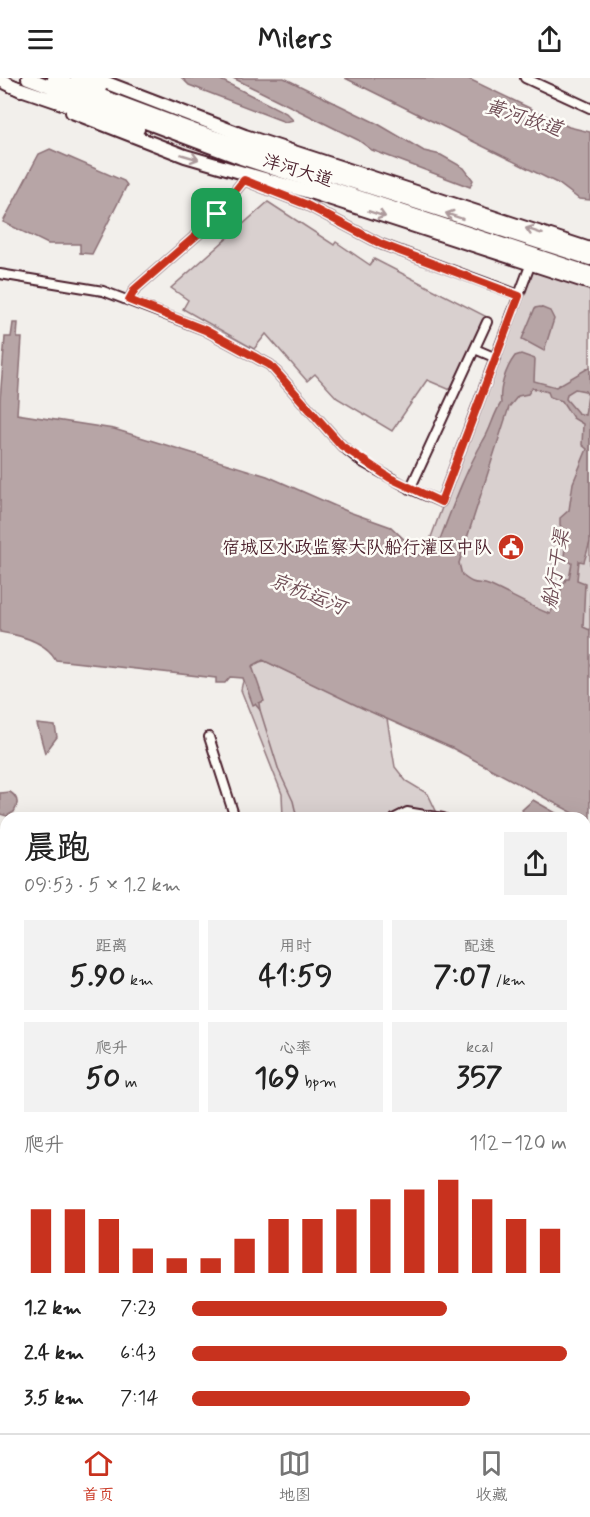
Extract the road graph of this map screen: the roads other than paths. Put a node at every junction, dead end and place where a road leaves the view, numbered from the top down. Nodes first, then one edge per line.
1 (27, 78) edge
2 (54, 78) edge
3 (77, 78) edge
4 (94, 78) edge
5 (525, 78) edge
6 (6, 83) edge
7 (590, 108) edge
8 (245, 155) junction
9 (264, 159) junction
10 (589, 249) edge
11 (531, 263) junction
12 (590, 273) edge
13 (0, 274) edge
14 (590, 283) edge
15 (519, 296) junction
16 (129, 300) junction
17 (487, 322) dead end
18 (475, 349) junction
19 (495, 358) junction
20 (410, 489) junction
21 (209, 736) dead end
22 (234, 812) edge

1 - 8 main road, 洋河大道
2 - 8 main road, 洋河大道
3 - 8 main road
10 -> 4 main road, 洋河大道
5 - 7 street
6 - 8 main road
6 -> 11 main road, 洋河大道
8 - 9 main road, 洋河大道
10 -> 9 main road, 洋河大道
9 - 12 main road, 洋河大道
11 - 14 main road, 洋河大道
11 - 15 street
13 - 16 street
15 - 16 street
15 - 19 street
16 - 20 street
17 - 18 street
18 - 19 street
18 - 20 street
19 - 20 street
21 - 22 street

